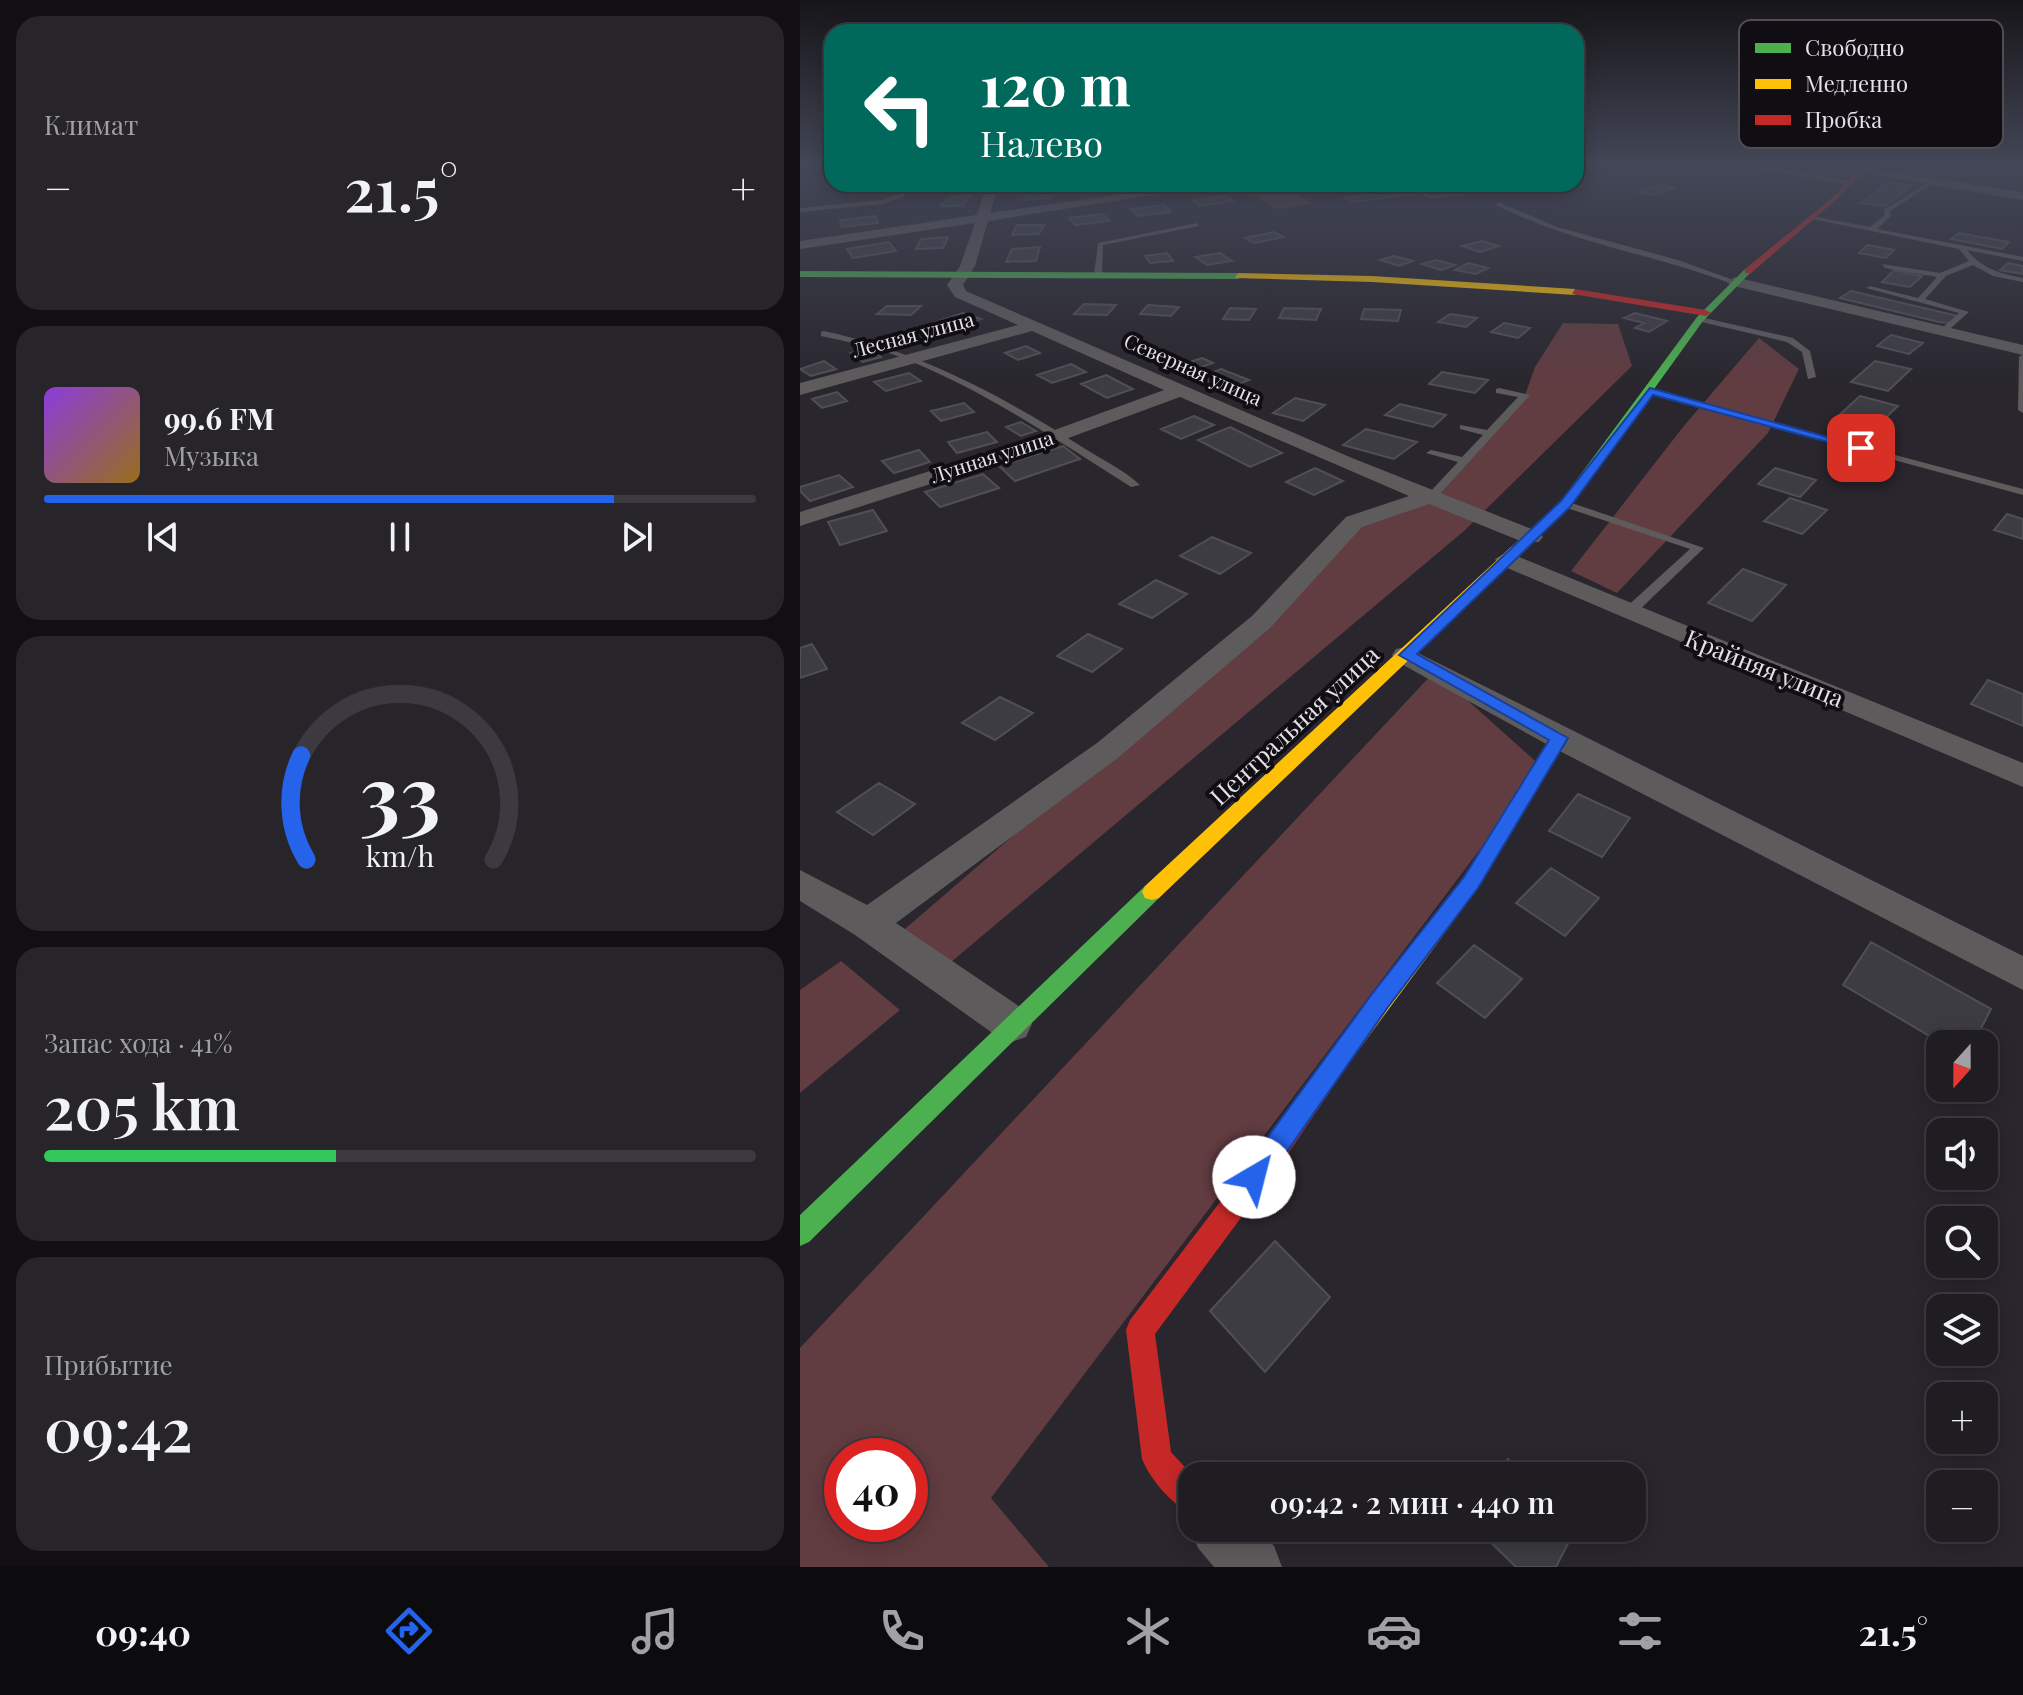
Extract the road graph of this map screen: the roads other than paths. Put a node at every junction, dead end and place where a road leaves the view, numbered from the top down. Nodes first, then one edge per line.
1 (839, 239) edge
2 (975, 239) edge
3 (1125, 239) edge
4 (1593, 239) edge
5 (1786, 239) edge
6 (1917, 239) edge
7 (800, 245) edge
8 (1962, 248) junction
9 (2019, 256) edge
10 (1971, 263) junction
11 (1885, 266) dead end
12 (800, 274) edge
13 (967, 275) junction
14 (1098, 275) junction
15 (1941, 275) junction
16 (2023, 280) edge
17 (1735, 282) junction
18 (1870, 288) dead end
19 (1920, 300) junction
20 (1703, 316) junction
21 (1037, 325) junction
22 (1944, 331) junction
23 (824, 334) dead end
24 (2023, 350) edge
25 (2023, 357) edge
26 (912, 358) junction
27 (1811, 377) dead end
28 (800, 389) edge
29 (1181, 390) junction
30 (1499, 391) dead end
31 (1650, 391) junction
32 (2023, 410) edge
33 (1464, 427) dead end
34 (1490, 434) junction
35 (1056, 436) junction
36 (1431, 453) dead end
37 (1463, 460) junction
38 (1135, 485) dead end
39 (2023, 492) edge
40 (1433, 495) junction
41 (1565, 504) junction
42 (800, 519) edge
43 (1531, 537) junction
44 (1507, 559) junction
45 (1628, 613) junction
46 (1406, 655) junction
47 (1559, 738) junction
48 (2023, 776) edge
49 (800, 884) edge
50 (868, 924) junction
51 (2023, 974) edge
52 (1012, 1024) junction
53 (800, 1233) edge
54 (1178, 1482) edge
55 (1231, 1542) edge
56 (1253, 1567) edge

1 - 7 street
2 - 13 street
3 - 14 lane
4 - 17 lane
5 - 17 main road, Центральная улица
6 - 8 lane
8 - 9 lane
8 - 10 lane
10 - 15 lane
10 - 16 lane
11 - 15 lane
12 - 13 main road
13 - 14 main road
13 - 21 street, Северная улица
14 - 20 main road
15 - 19 lane
17 - 20 main road, Центральная улица
17 - 22 street
18 - 19 lane
19 - 22 lane
20 - 27 lane
20 - 31 main road, Центральная улица
21 - 26 street, Лесная улица
21 - 29 street, Северная улица
22 - 24 street
23 - 26 lane
25 - 32 lane
26 - 28 street, Лесная улица
26 - 35 lane
29 - 35 street, Лунная улица
29 - 40 street, Северная улица
30 - 34 lane
31 - 39 lane
31 - 41 main road, Центральная улица
33 - 34 lane
34 - 37 lane
35 - 38 lane
35 - 42 street, Лунная улица
36 - 37 lane
37 - 40 lane
40 - 43 street, Северная улица
40 - 50 street
41 - 43 main road, Центральная улица
41 - 45 lane
43 - 44 main road, Центральная улица
44 - 45 street, Крайняя улица
44 - 46 main road, Центральная улица
45 - 48 street, Крайняя улица
46 - 47 street
46 - 52 main road, Центральная улица
47 - 51 street
47 - 54 main road
49 - 50 street
50 - 52 street
52 - 53 main road, Центральная улица
55 - 56 street

